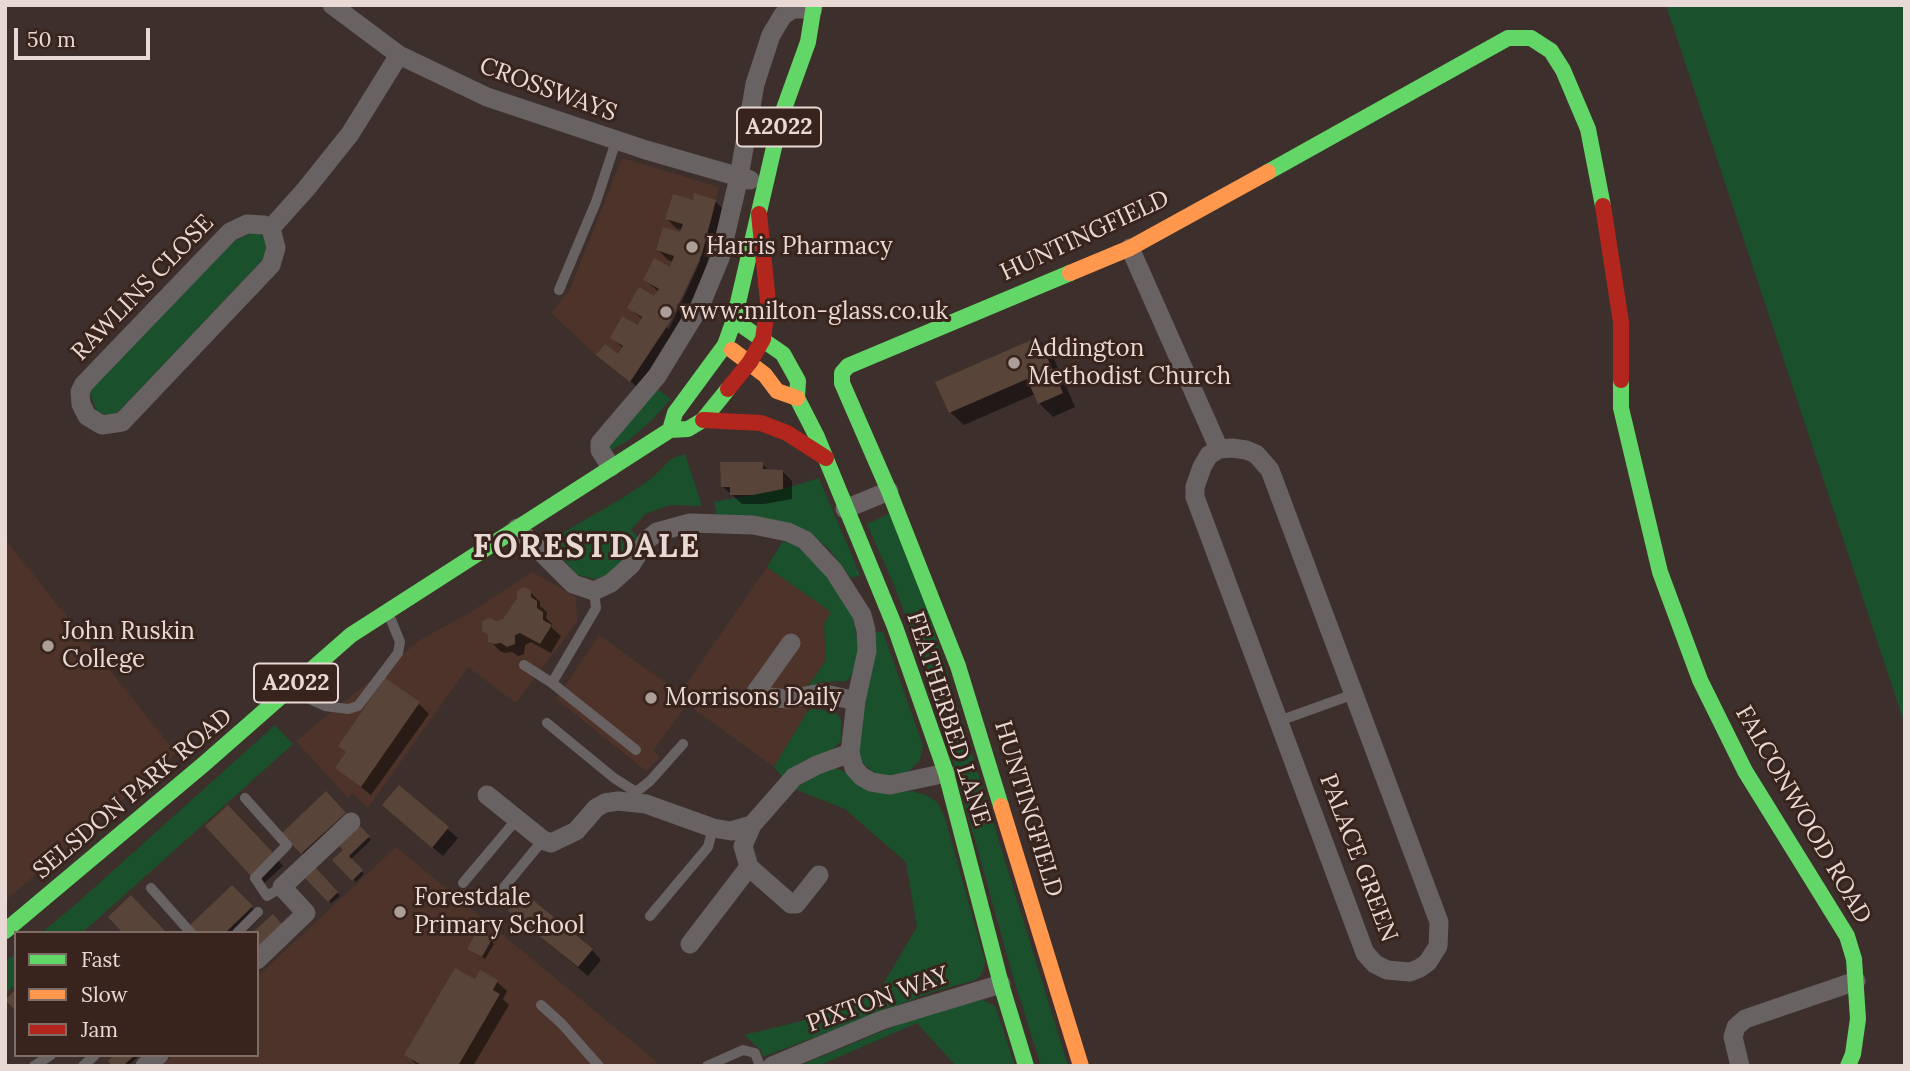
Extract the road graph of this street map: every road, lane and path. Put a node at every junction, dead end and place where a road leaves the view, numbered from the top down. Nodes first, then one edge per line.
1 (332, 5) edge
2 (818, 11) edge
3 (1531, 38) joint
4 (399, 55) junction
5 (617, 141) junction
6 (739, 177) junction
7 (765, 183) junction
8 (759, 214) junction
9 (271, 228) junction
10 (1130, 248) junction
11 (559, 290) dead end
12 (734, 320) junction
13 (763, 339) junction
14 (725, 345) junction
15 (750, 362) junction
16 (797, 398) junction
17 (703, 419) junction
18 (670, 430) junction
19 (1219, 449) junction
20 (826, 458) junction
21 (611, 467) junction
22 (889, 491) junction
23 (845, 509) junction
24 (517, 528) junction
25 (594, 591) junction
26 (388, 611) junction
27 (791, 643) dead end
28 (524, 665) dead end
29 (552, 683) junction
30 (292, 687) junction
31 (1354, 694) junction
32 (856, 701) junction
33 (1279, 721) junction
34 (547, 723) dead end
35 (683, 744) dead end
36 (636, 750) dead end
37 (850, 753) junction
38 (946, 773) junction
39 (487, 795) dead end
40 (635, 797) junction
41 (245, 798) dead end
42 (517, 819) junction
43 (351, 822) dead end
44 (752, 825) junction
45 (713, 828) junction
46 (543, 840) junction
47 (750, 867) junction
48 (819, 875) dead end
49 (463, 883) dead end
50 (282, 887) junction
51 (151, 888) dead end
52 (491, 903) dead end
53 (258, 912) dead end
54 (650, 916) dead end
55 (5, 931) edge
56 (189, 931) edge
57 (239, 931) edge
58 (690, 944) dead end
59 (259, 958) edge
60 (1856, 981) junction
61 (1001, 984) junction
62 (541, 1004) dead end
63 (51, 1059) edge
64 (34, 1066) edge
65 (599, 1066) edge
66 (707, 1066) edge
67 (760, 1066) edge
68 (772, 1066) edge
69 (1026, 1066) edge
70 (1081, 1066) edge
71 (1740, 1066) edge
72 (1848, 1066) edge

1 - 4 street, CROSSWAYS
2 - 6 street
2 - 7 street, A2022
3 - 10 street, HUNTINGFIELD
3 - 60 street, FALCONWOOD ROAD
4 - 5 street, CROSSWAYS
4 - 9 street
5 - 6 street, CROSSWAYS
5 - 11 lane
6 - 7 street, CROSSWAYS
6 - 21 street
7 - 8 street, A2022
8 - 12 street, A2022
8 - 13 street, A2022
9 - 9 street, RAWLINS CLOSE
10 - 19 street
10 - 22 street, HUNTINGFIELD
12 - 13 street, FEATHERBED LANE
12 - 14 street, A2022
13 - 15 street, A2022
13 - 16 street, FEATHERBED LANE
14 - 15 street
14 - 18 street, A2022
15 - 16 street
15 - 17 street, A2022
16 - 20 street, FEATHERBED LANE
17 - 18 street, SELSDON PARK ROAD / A2022
17 - 20 street
18 - 21 street, SELSDON PARK ROAD / A2022
19 - 31 street, PALACE GREEN
19 - 33 street, PALACE GREEN
20 - 23 street, FEATHERBED LANE
21 - 24 street, SELSDON PARK ROAD / A2022
22 - 23 street
22 - 70 street, HUNTINGFIELD
23 - 38 street, FEATHERBED LANE
24 - 25 street
24 - 26 street, SELSDON PARK ROAD / A2022
25 - 29 lane
25 - 32 street
26 - 30 street, SELSDON PARK ROAD / A2022
26 - 30 lane
27 - 32 street
28 - 29 lane
29 - 36 lane
30 - 55 street, SELSDON PARK ROAD / A2022
31 - 33 lane
31 - 33 street, PALACE GREEN
32 - 37 street
34 - 40 lane
35 - 40 lane
37 - 38 street
37 - 44 street
38 - 61 street, FEATHERBED LANE
39 - 42 street
40 - 45 street
40 - 46 street
41 - 50 lane
42 - 46 street
42 - 49 lane
43 - 50 street
44 - 45 street
44 - 47 street
45 - 54 lane
46 - 52 lane
47 - 48 street
47 - 58 street
50 - 59 street
51 - 56 lane
53 - 57 lane
60 - 71 street
60 - 72 street, FALCONWOOD ROAD
61 - 68 street, PIXTON WAY
61 - 69 street, FEATHERBED LANE
62 - 65 lane
63 - 64 lane
66 - 67 lane

